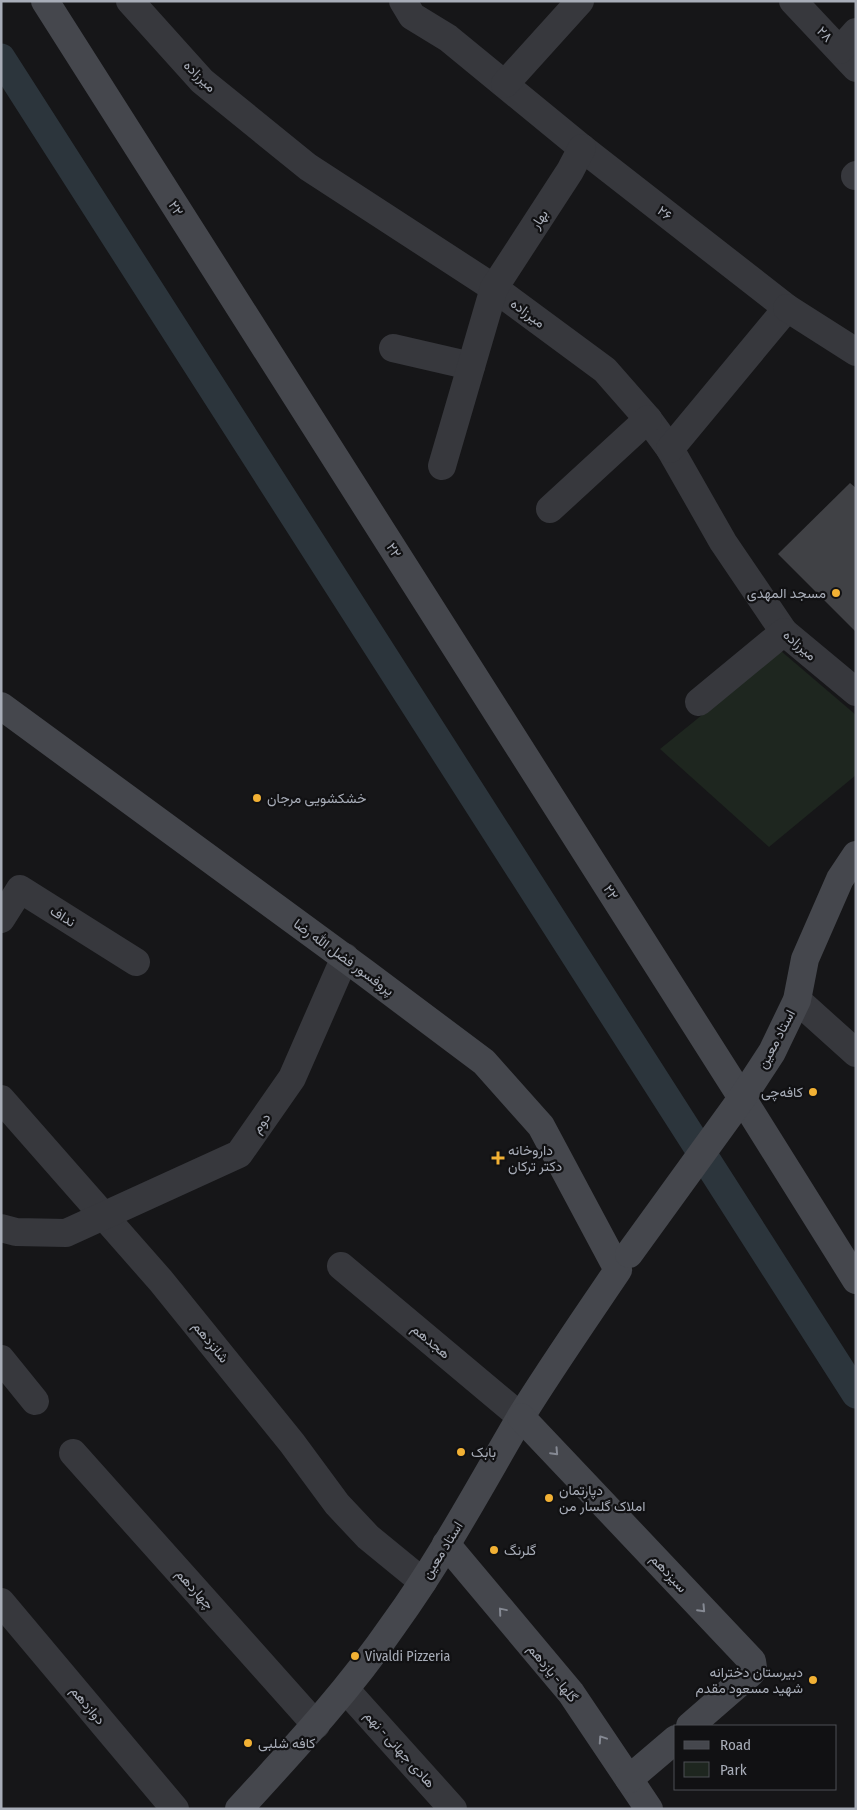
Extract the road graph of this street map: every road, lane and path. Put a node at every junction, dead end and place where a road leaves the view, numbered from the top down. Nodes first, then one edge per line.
1 (45, 1) edge
2 (130, 1) edge
3 (403, 1) edge
4 (580, 1) edge
5 (793, 1) edge
6 (850, 50) edge
7 (505, 84) junction
8 (582, 148) junction
9 (494, 288) junction
10 (787, 308) junction
11 (394, 348) dead end
12 (856, 352) edge
13 (472, 366) junction
14 (648, 418) junction
15 (670, 449) junction
16 (442, 466) dead end
17 (550, 509) dead end
18 (784, 632) junction
19 (856, 692) edge
20 (699, 702) dead end
21 (1, 706) edge
22 (856, 855) edge
23 (1, 919) edge
24 (345, 957) junction
25 (136, 962) dead end
26 (797, 1000) junction
27 (856, 1053) edge
28 (742, 1098) junction
29 (1, 1099) edge
30 (104, 1216) junction
31 (1, 1228) edge
32 (623, 1262) junction
33 (341, 1266) dead end
34 (856, 1280) edge
35 (1, 1359) edge
36 (35, 1400) dead end
37 (521, 1417) junction
38 (73, 1453) dead end
39 (446, 1544) junction
40 (423, 1582) junction
41 (1, 1602) edge
42 (346, 1690) junction
43 (316, 1725) junction
44 (691, 1725) edge
45 (674, 1740) edge
46 (629, 1779) junction
47 (175, 1809) edge
48 (239, 1809) edge
49 (453, 1809) edge
50 (649, 1809) edge

1 - 28 main road, ۲۲
2 - 9 street, میرزاده
3 - 7 street, ۲۶
4 - 7 street
5 - 6 street, ۲۸
7 - 8 street, ۲۶
8 - 9 street, بهار
8 - 10 street, ۲۶
9 - 13 street, بهار
9 - 14 street, میرزاده
10 - 12 street, ۲۶
10 - 15 street
11 - 13 street
13 - 16 street, بهار
14 - 15 street, میرزاده
14 - 17 street
15 - 18 street, میرزاده
18 - 19 street, میرزاده
18 - 20 street
21 - 24 main road, پروفسور فضل الله رضا
22 - 26 main road, استاد معین
23 - 25 street, نداف
24 - 30 street, دوم
24 - 32 main road, پروفسور فضل الله رضا
26 - 27 street
26 - 28 main road, استاد معین
28 - 32 main road, استاد معین
28 - 34 main road, ۲۲
29 - 30 street, شانزدهم
30 - 31 street, دوم
30 - 40 street, شانزدهم
32 - 37 main road, استاد معین
33 - 37 street, هجدهم
35 - 36 street
37 - 39 main road, استاد معین
37 -> 44 main road, سیزدهم
38 - 43 street, چهاردهم
39 - 40 main road, استاد معین
46 -> 39 main road, گلها - یازدهم
40 - 42 main road, استاد معین
41 - 47 street, دوازدهم
42 - 43 main road, استاد معین
42 - 49 street, هادی جهانی - نهم
43 - 48 main road, استاد معین
45 - 46 main road
46 - 50 main road, گلها - یازدهم

